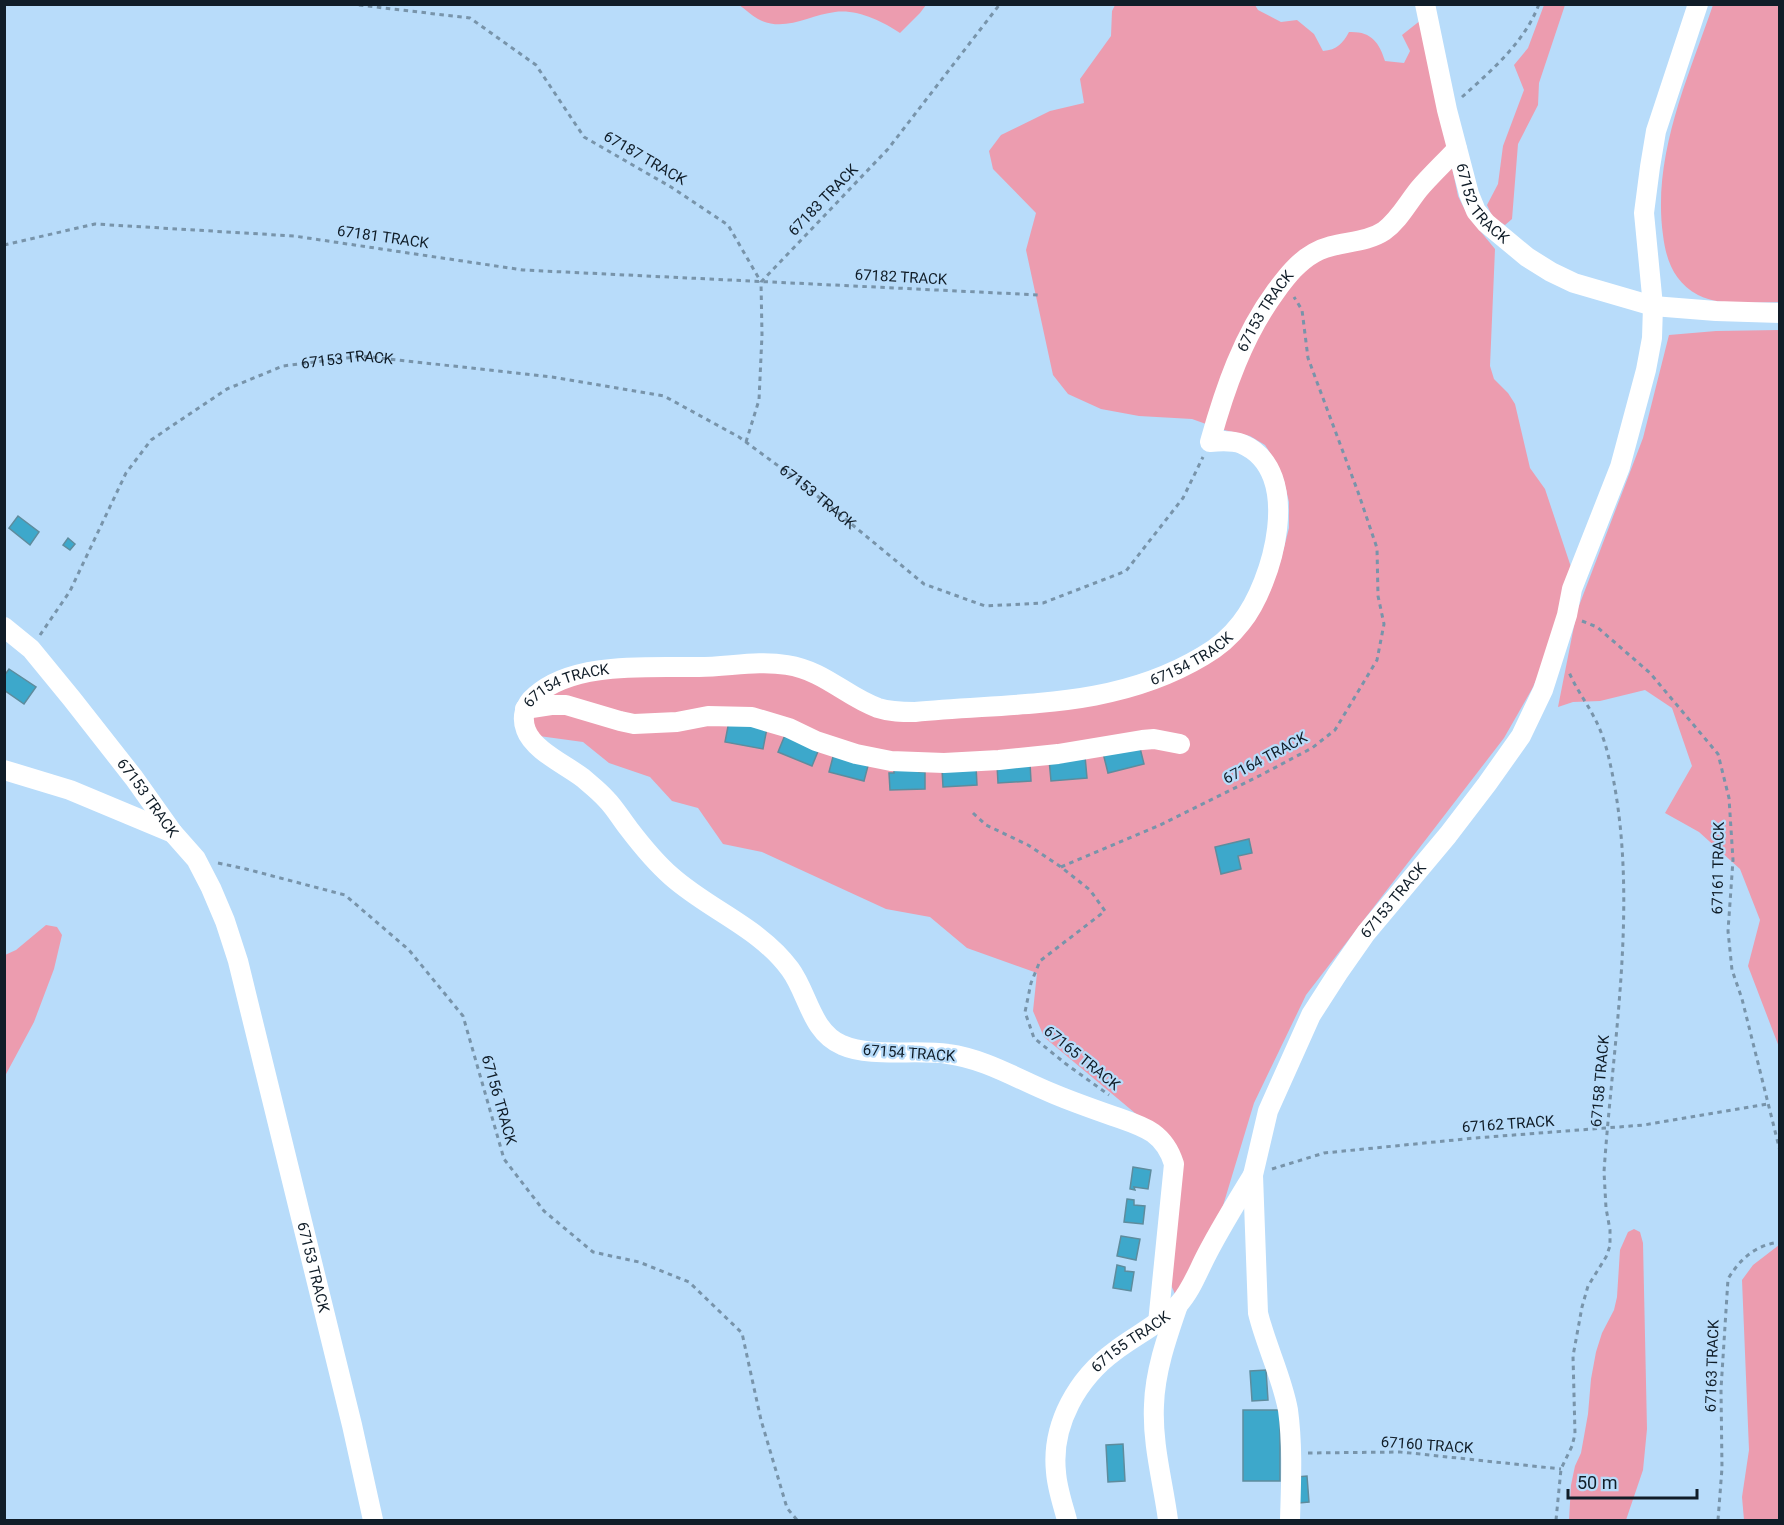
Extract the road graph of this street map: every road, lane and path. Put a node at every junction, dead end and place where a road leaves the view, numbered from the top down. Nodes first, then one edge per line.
1 (350, 4) edge
2 (1000, 4) edge
3 (1425, 4) edge
4 (1539, 4) edge
5 (1698, 4) edge
6 (1447, 110) junction
7 (1457, 149) junction
8 (4, 245) edge
9 (1284, 280) junction
10 (761, 282) junction
11 (1040, 295) dead end
12 (1653, 306) junction
13 (1774, 313) edge
14 (746, 442) junction
15 (1210, 442) junction
16 (1567, 615) junction
17 (4, 627) edge
18 (1558, 645) junction
19 (31, 649) junction
20 (525, 709) junction
21 (1180, 744) dead end
22 (4, 770) edge
23 (974, 813) dead end
24 (173, 832) junction
25 (195, 859) junction
26 (1061, 867) junction
27 (1111, 1097) dead end
28 (1767, 1104) junction
29 (1607, 1128) junction
30 (1779, 1151) edge
31 (1253, 1175) junction
32 (1779, 1242) edge
33 (1178, 1305) junction
34 (1158, 1323) junction
35 (1292, 1453) junction
36 (1561, 1470) junction
37 (373, 1521) edge
38 (797, 1521) edge
39 (1067, 1521) edge
40 (1168, 1521) edge
41 (1290, 1521) edge
42 (1556, 1521) edge
43 (1718, 1521) edge

1 - 10 path, 67187 TRACK
2 - 10 path, 67183 TRACK
3 - 6 street, 67152 TRACK
4 - 6 path
5 - 12 street, 67153 TRACK
6 - 7 street, 67152 TRACK
7 - 9 street, 67153 TRACK
7 - 12 street, 67152 TRACK
8 - 10 path, 67181 TRACK
9 - 15 street, 67153 TRACK
9 - 26 path, 67164 TRACK
10 - 11 path, 67182 TRACK
10 - 14 path
12 - 13 street, 67152 TRACK
12 - 16 street, 67153 TRACK
14 - 15 path, 67153 TRACK
14 - 19 path, 67153 TRACK
15 - 20 street, 67154 TRACK
16 - 18 street, 67153 TRACK
16 - 28 path, 67161 TRACK
17 - 19 street
18 - 29 path, 67158 TRACK
18 - 31 street, 67153 TRACK
19 - 24 street, 67153 TRACK
20 - 21 street
20 - 34 street, 67154 TRACK
22 - 24 street
23 - 26 path, 67165 TRACK
24 - 25 street, 67153 TRACK
25 - 37 street, 67153 TRACK
25 - 38 path, 67156 TRACK
26 - 27 path, 67165 TRACK
28 - 29 path, 67162 TRACK
28 - 30 path, 67161 TRACK
29 - 31 path, 67162 TRACK
29 - 36 path, 67158 TRACK
31 - 33 street, 67155 TRACK
31 - 35 street, 67153 TRACK
32 - 43 path, 67163 TRACK
33 - 34 street, 67155 TRACK
33 - 40 street
34 - 39 street, 67155 TRACK
35 - 36 path, 67160 TRACK
35 - 41 street, 67153 TRACK
36 - 42 path, 67158 TRACK

